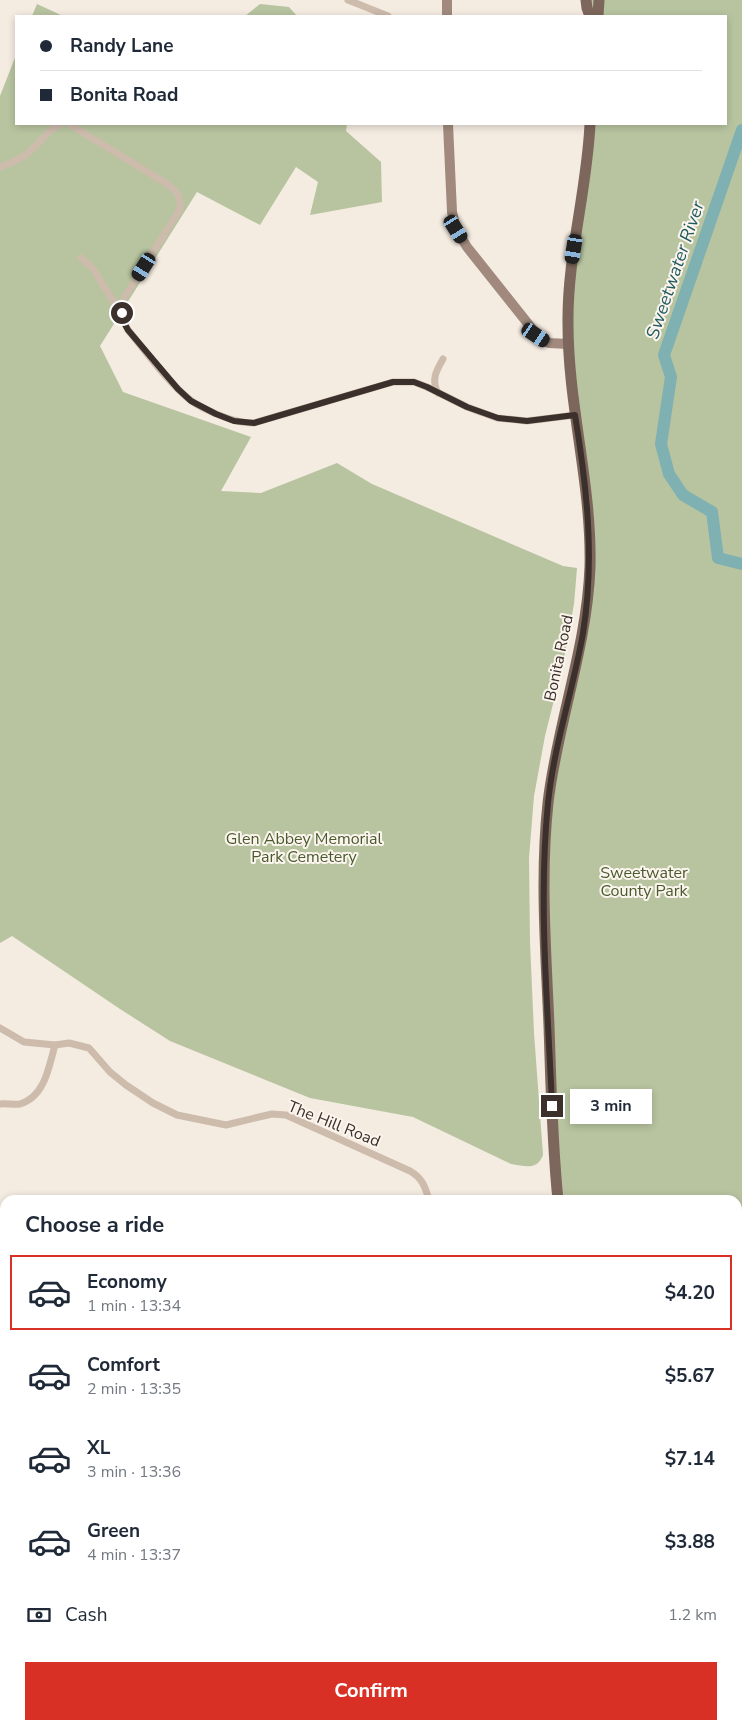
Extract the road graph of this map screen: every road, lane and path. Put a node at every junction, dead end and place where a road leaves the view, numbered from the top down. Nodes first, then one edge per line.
1 (348, 0) edge
2 (447, 0) edge
3 (586, 0) edge
4 (599, 0) edge
5 (386, 15) edge
6 (447, 15) edge
7 (590, 15) edge
8 (598, 15) edge
9 (58, 125) edge
10 (71, 125) edge
11 (448, 125) edge
12 (590, 125) edge
13 (0, 167) edge
14 (81, 258) dead end
15 (122, 313) junction
16 (568, 344) junction
17 (443, 359) dead end
18 (438, 393) junction
19 (575, 415) junction
20 (0, 1028) edge
21 (55, 1045) junction
22 (0, 1104) edge
23 (428, 1195) edge
24 (558, 1195) edge

1 - 5 street
2 - 6 street
3 - 7 main road
4 - 8 main road
9 - 13 street
10 - 15 street
11 - 16 street
12 - 16 main road, Bonita Road
14 - 15 street
15 - 18 street
16 - 19 main road, Bonita Road
17 - 18 street
18 - 19 street
19 - 24 main road, Bonita Road
20 - 21 street, The Hill Road
21 - 22 street
21 - 23 street, The Hill Road

